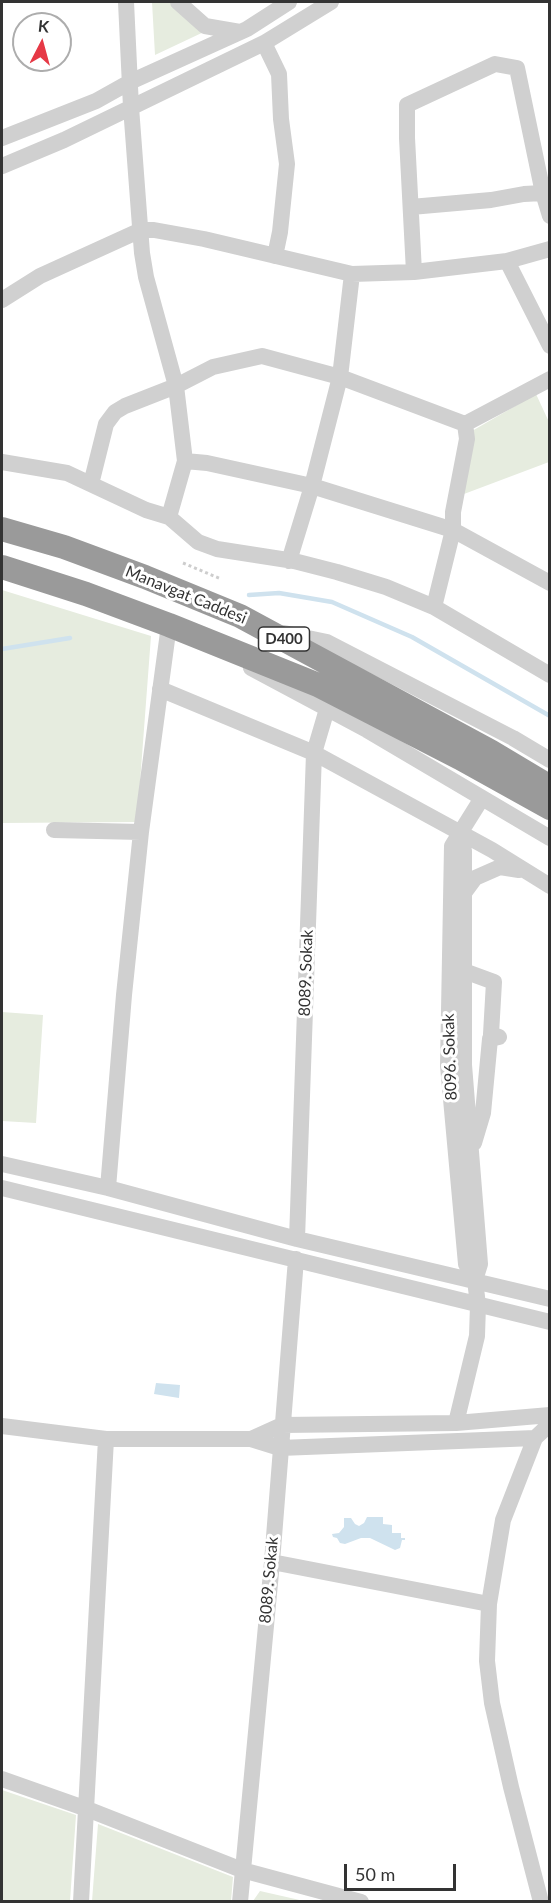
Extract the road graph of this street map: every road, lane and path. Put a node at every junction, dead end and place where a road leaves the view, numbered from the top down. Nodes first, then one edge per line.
1 (126, 2) edge
2 (178, 2) edge
3 (289, 2) edge
4 (331, 2) edge
5 (240, 32) junction
6 (264, 43) junction
7 (130, 82) junction
8 (130, 107) junction
9 (2, 138) edge
10 (2, 166) edge
11 (543, 194) junction
12 (411, 207) junction
13 (549, 216) edge
14 (141, 230) junction
15 (549, 249) edge
16 (275, 256) junction
17 (507, 261) junction
18 (414, 272) junction
19 (352, 274) junction
20 (2, 300) edge
21 (549, 346) edge
22 (339, 377) junction
23 (549, 379) edge
24 (176, 386) junction
25 (465, 424) junction
26 (185, 461) junction
27 (2, 462) edge
28 (91, 484) junction
29 (312, 486) junction
30 (169, 517) junction
31 (2, 529) edge
32 (453, 530) junction
33 (289, 561) junction
34 (183, 563) dead end
35 (2, 567) edge
36 (221, 579) dead end
37 (549, 583) edge
38 (434, 607) junction
39 (169, 624) junction
40 (267, 629) junction
41 (216, 643) junction
42 (549, 675) edge
43 (160, 689) junction
44 (327, 709) junction
45 (314, 753) junction
46 (549, 760) edge
47 (549, 787) edge
48 (482, 798) junction
49 (549, 808) edge
50 (54, 830) dead end
51 (141, 832) junction
52 (461, 833) junction
53 (549, 838) edge
54 (526, 871) junction
55 (549, 886) edge
56 (464, 893) junction
57 (464, 971) junction
58 (471, 1153) junction
59 (2, 1164) edge
60 (2, 1188) edge
61 (108, 1188) junction
62 (297, 1239) junction
63 (296, 1259) junction
64 (475, 1280) junction
65 (549, 1299) edge
66 (478, 1305) junction
67 (549, 1322) edge
68 (549, 1415) edge
69 (456, 1423) junction
70 (549, 1424) edge
71 (282, 1425) junction
72 (2, 1426) edge
73 (535, 1438) junction
74 (106, 1439) junction
75 (251, 1439) junction
76 (280, 1448) junction
77 (272, 1562) junction
78 (489, 1604) junction
79 (2, 1779) edge
80 (87, 1809) junction
81 (243, 1870) junction
82 (81, 1902) edge
83 (240, 1902) edge
84 (362, 1902) edge
85 (541, 1902) edge

1 - 7 street
2 - 5 street
3 - 5 street
4 - 6 street
5 - 7 street
6 - 8 street
6 - 16 street
7 - 8 street
7 - 9 street
8 - 10 street
8 - 14 street
11 - 12 street
11 - 12 street
11 - 13 street
12 - 18 street
14 - 16 street
14 - 20 street
14 - 24 street
15 - 17 street
16 - 19 street
17 - 18 street
17 - 21 street
18 - 19 street
19 - 22 street
22 - 24 street
22 - 25 street
22 - 29 street
23 - 25 street
24 - 26 street
24 - 28 street
25 - 32 street
26 - 29 street
26 - 30 street
27 - 28 street
28 - 30 street
29 - 32 street
29 - 33 street
30 - 33 street
31 - 40 highway, Manavgat Caddesi / D400
32 - 37 street
32 - 38 street
33 - 38 street
34 - 36 path
35 - 39 highway, Manavgat Caddesi / D400
38 - 42 street
39 - 41 highway, Manavgat Caddesi / D400
39 - 43 street
40 - 46 street
40 - 47 highway, Manavgat Caddesi / D400
41 - 44 street
41 - 49 highway, Manavgat Caddesi / D400
43 - 45 street
43 - 51 street
44 - 45 street, 8089. Sokak
44 - 48 street
45 - 52 street
45 - 62 street, 8089. Sokak
48 - 52 street, 8096. Sokak
48 - 53 street
50 - 51 street
51 - 61 street
52 - 54 street
52 - 56 street, 8096. Sokak
52 - 64 street, 8096. Sokak
54 - 55 street
54 - 56 street
56 - 57 street, 8096. Sokak
57 - 58 street, 8096. Sokak
57 - 58 street
58 - 64 street, 8096. Sokak
59 - 61 street
60 - 63 street
61 - 62 street
62 - 64 street
63 - 66 street
63 - 71 street, 8089. Sokak
64 - 65 street
64 - 66 street, 8096. Sokak
66 - 67 street
66 - 69 street, 8096. Sokak
68 - 69 street
69 - 71 street
70 - 73 street
71 - 75 street
71 - 76 street, 8089. Sokak
72 - 74 street
73 - 76 street
73 - 78 street
74 - 75 street
74 - 80 street
75 - 76 street
76 - 77 street, 8089. Sokak
77 - 78 street
77 - 81 street, 8089. Sokak
78 - 85 street
79 - 80 street
80 - 81 street
80 - 82 street
81 - 83 street, 8089. Sokak
81 - 84 street

